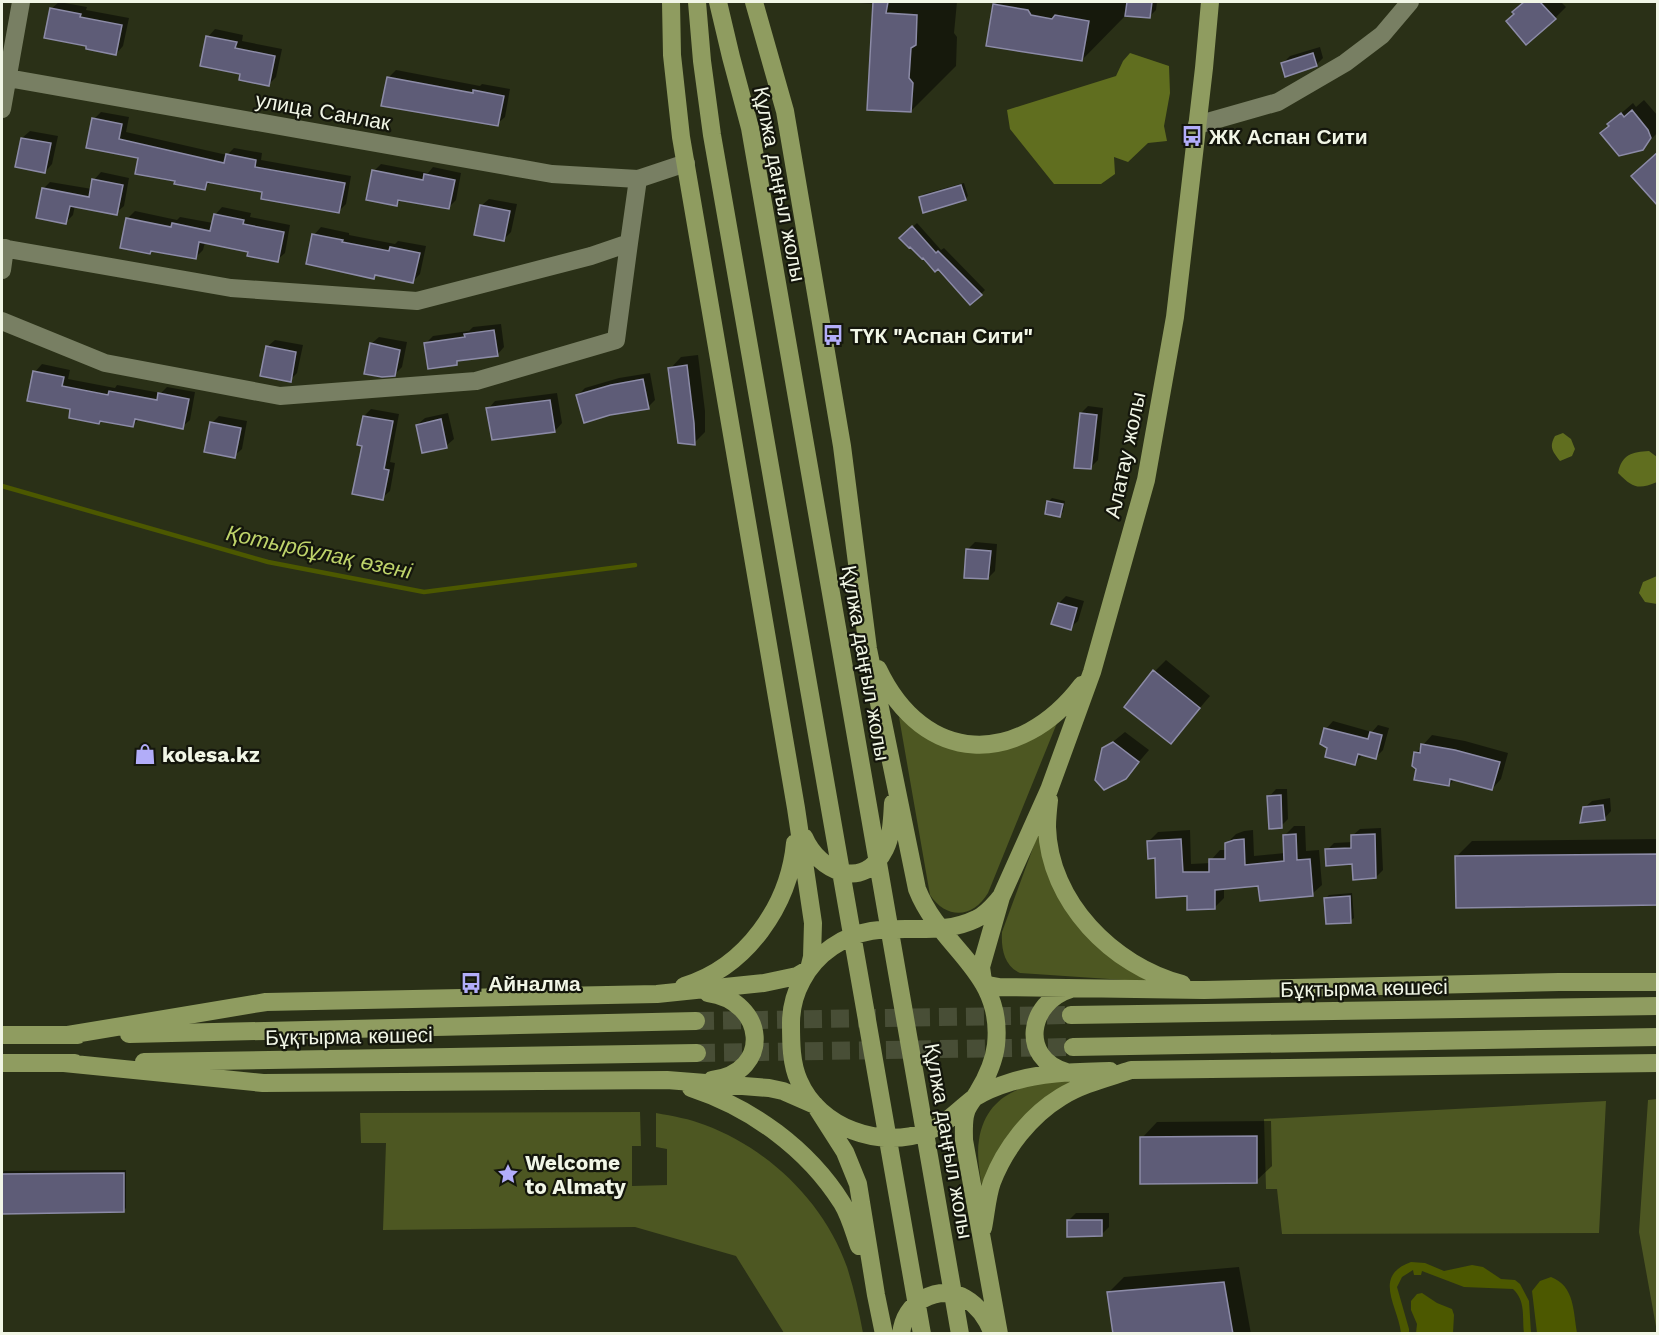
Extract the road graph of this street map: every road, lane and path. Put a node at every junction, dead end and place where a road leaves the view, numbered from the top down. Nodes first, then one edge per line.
1 (21, 2) edge
2 (671, 2) edge
3 (697, 2) edge
4 (718, 2) edge
5 (754, 2) edge
6 (1210, 2) edge
7 (1410, 2) edge
8 (4, 78) edge
9 (2, 109) edge
10 (1197, 125) junction
11 (686, 163) junction
12 (638, 178) junction
13 (629, 243) junction
14 (3, 248) edge
15 (2, 270) edge
16 (2, 321) edge
17 (868, 649) junction
18 (1092, 672) junction
19 (891, 763) junction
20 (1049, 790) junction
21 (798, 816) junction
22 (1001, 897) junction
23 (904, 928) junction
24 (938, 928) junction
25 (963, 955) junction
26 (809, 969) junction
27 (983, 981) junction
28 (1658, 982) edge
29 (1073, 988) junction
30 (1204, 990) junction
31 (681, 992) junction
32 (657, 994) junction
33 (1658, 1006) edge
34 (1071, 1016) tunnel mouth
35 (696, 1021) tunnel mouth
36 (2, 1035) edge
37 (68, 1035) junction
38 (1658, 1037) edge
39 (1073, 1047) tunnel mouth
40 (697, 1053) tunnel mouth
41 (2, 1063) edge
42 (64, 1063) junction
43 (1658, 1063) edge
44 (1131, 1071) junction
45 (1068, 1073) junction
46 (675, 1081) junction
47 (974, 1099) junction
48 (815, 1105) junction
49 (980, 1238) junction
50 (876, 1295) junction
51 (884, 1334) edge
52 (901, 1334) edge
53 (922, 1334) edge
54 (960, 1334) edge
55 (993, 1334) edge
56 (999, 1334) edge

1 - 8 street
2 - 11 main road
3 - 53 main road
4 - 54 main road, Құлжа даңғыл жолы
5 - 17 main road
6 - 10 main road, Алатау жолы
7 - 10 street
8 - 9 street
8 - 12 street, улица Санлак
10 - 18 main road, Алатау жолы
11 - 12 street
11 - 21 main road
12 - 13 street
13 - 14 street
13 - 16 street
14 - 15 street
17 - 18 main road
17 - 19 main road
18 - 20 main road, Алатау жолы
19 - 21 main road
19 - 24 main road
20 - 22 main road, Алатау жолы
20 - 30 main road
21 - 26 main road
21 - 32 main road
22 - 24 main road
22 - 27 main road
23 - 24 main road
23 - 25 main road
23 - 26 main road
24 - 25 main road
25 - 27 main road
26 - 31 main road
26 - 48 main road
27 - 29 main road
27 - 47 main road
28 - 30 main road
29 - 30 main road
29 - 45 main road
31 - 32 main road
31 - 46 main road
32 - 37 main road
33 - 34 main road, Бұқтырма көшесі
35 - 37 main road, Бұқтырма көшесі
36 - 37 main road, Бұқтырма көшесі
38 - 39 main road
40 - 42 main road, Бұқтырма көшесі
41 - 42 main road, Бұқтырма көшесі
42 - 46 main road
43 - 44 main road
44 - 45 main road
44 - 49 main road
45 - 47 main road
46 - 48 main road
46 - 50 main road
47 - 48 main road
47 - 49 main road
48 - 50 main road
49 - 56 main road
50 - 51 main road
52 - 55 main road

